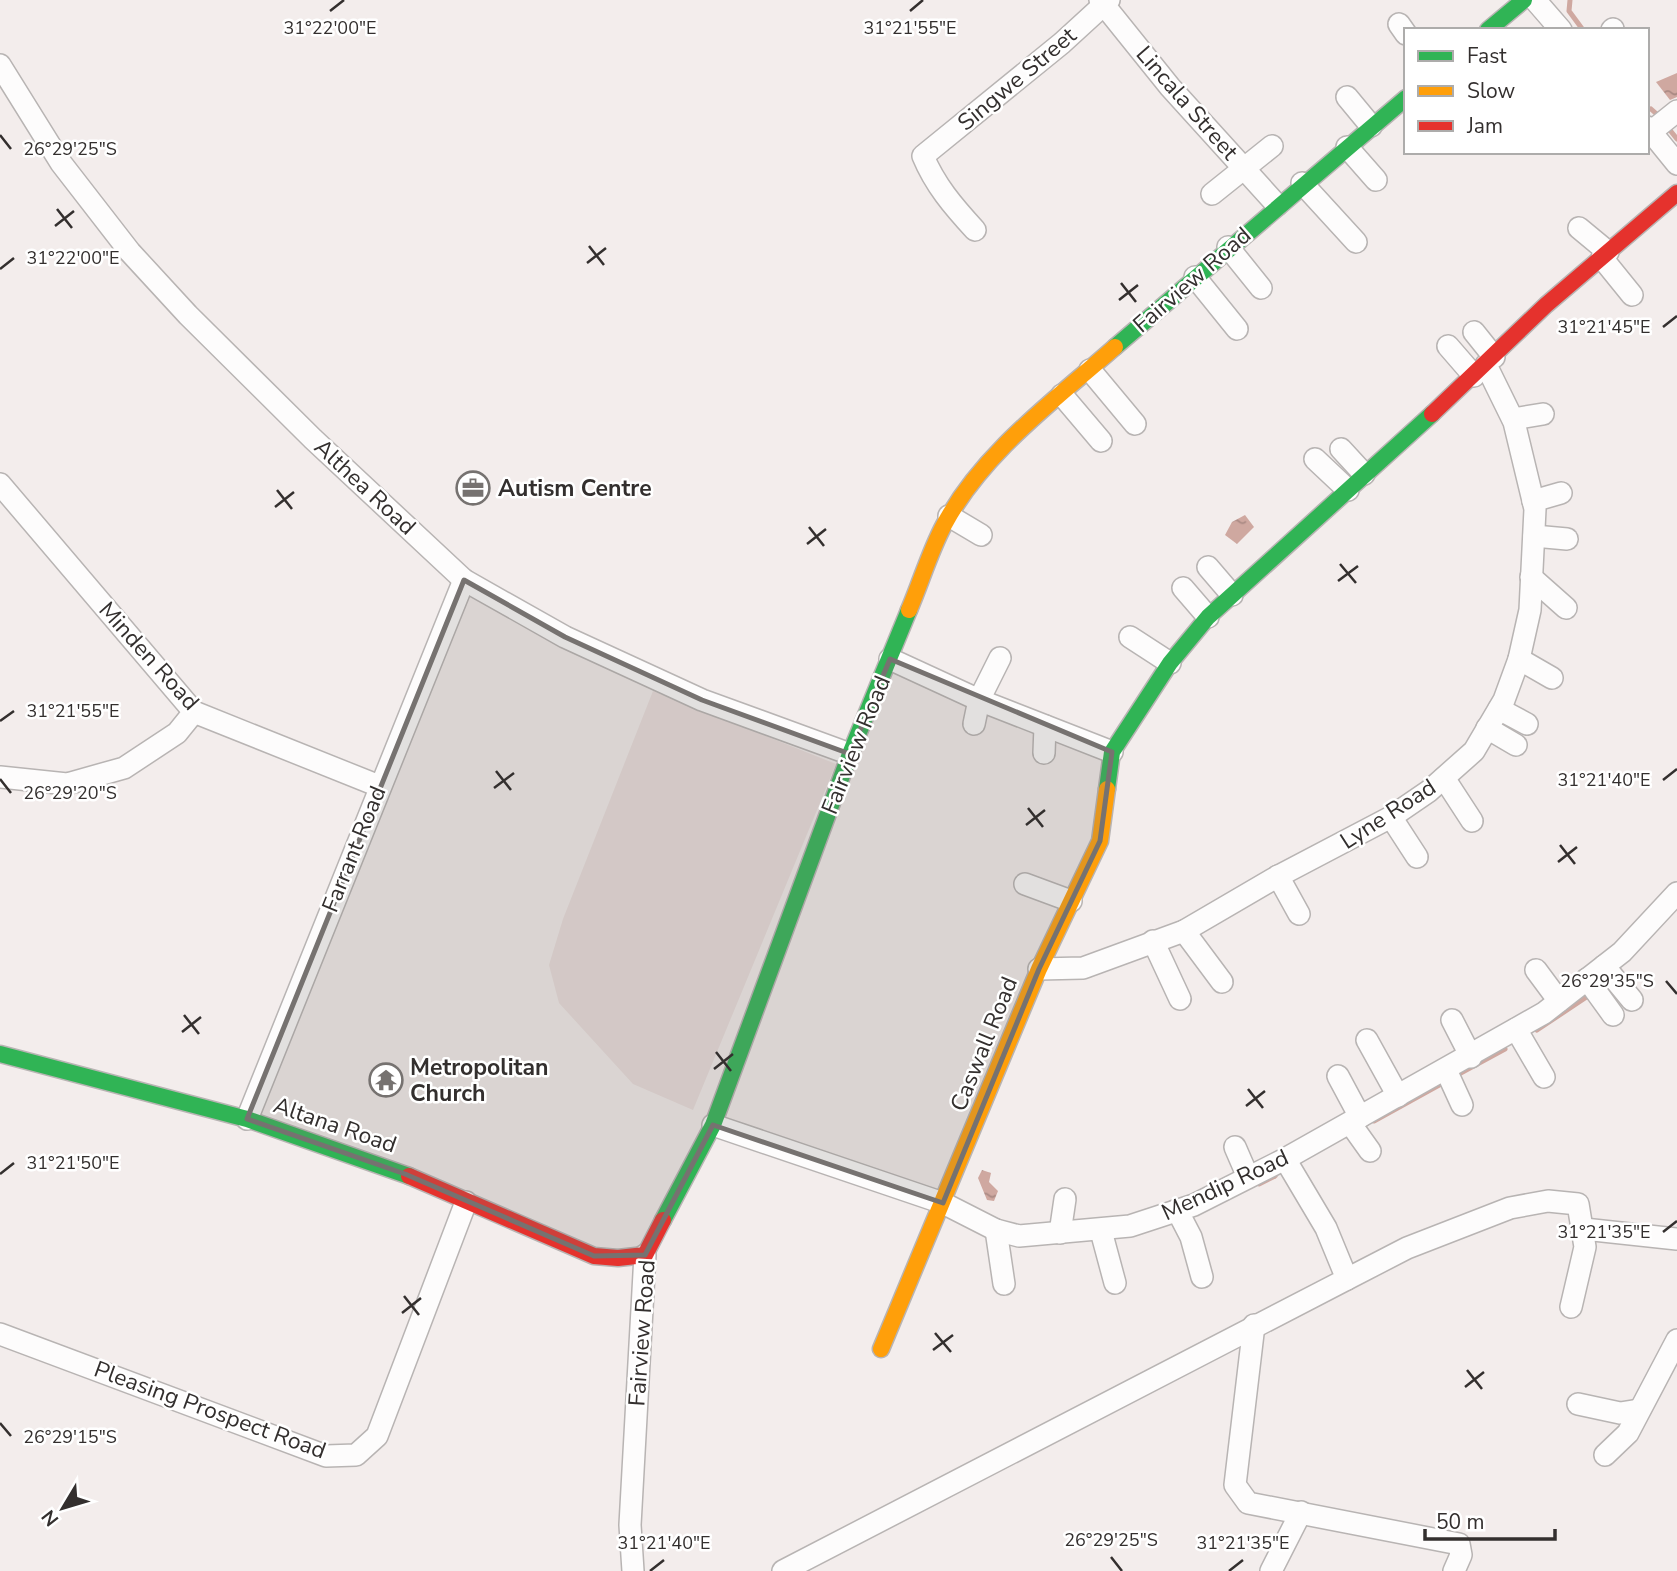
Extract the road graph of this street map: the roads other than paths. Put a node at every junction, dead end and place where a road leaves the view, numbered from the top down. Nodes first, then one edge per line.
1 (1524, 0) edge
2 (1535, 0) edge
3 (1104, 2) edge
4 (1490, 28) edge
5 (1560, 28) edge
6 (0, 65) edge
7 (1347, 97) dead end
8 (1404, 101) edge
9 (1677, 111) edge
10 (1371, 126) junction
11 (1649, 129) edge
12 (1272, 146) dead end
13 (1347, 147) junction
14 (1677, 164) edge
15 (1244, 169) junction
16 (1376, 180) dead end
17 (1302, 183) junction
18 (1677, 193) edge
19 (1212, 194) dead end
20 (1277, 205) junction
21 (1579, 228) dead end
22 (975, 230) dead end
23 (1356, 242) dead end
24 (1228, 247) junction
25 (1605, 255) junction
26 (1195, 277) junction
27 (1261, 288) dead end
28 (1632, 295) dead end
29 (1237, 329) dead end
30 (1474, 332) dead end
31 (1448, 346) dead end
32 (1485, 366) junction
33 (1090, 370) junction
34 (1062, 395) junction
35 (1543, 414) dead end
36 (1513, 419) junction
37 (1135, 424) dead end
38 (1101, 441) dead end
39 (1341, 449) dead end
40 (1315, 459) dead end
41 (1364, 474) junction
42 (0, 484) edge
43 (1348, 490) junction
44 (1561, 492) dead end
45 (1533, 501) junction
46 (949, 516) junction
47 (981, 535) dead end
48 (1534, 536) junction
49 (1567, 539) dead end
50 (1208, 567) dead end
51 (1531, 577) junction
52 (464, 580) junction
53 (1183, 588) dead end
54 (1232, 595) junction
55 (1566, 608) dead end
56 (1208, 617) junction
57 (1129, 637) dead end
58 (1000, 658) dead end
59 (890, 659) junction
60 (1519, 659) junction
61 (1170, 663) junction
62 (1552, 678) dead end
63 (979, 700) junction
64 (1499, 709) junction
65 (194, 712) junction
66 (974, 724) dead end
67 (1527, 724) dead end
68 (1045, 726) junction
69 (1487, 728) junction
70 (1516, 745) dead end
71 (1112, 752) junction
72 (1044, 753) dead end
73 (850, 754) junction
74 (0, 777) edge
75 (1444, 778) junction
76 (379, 786) junction
77 (1391, 817) junction
78 (1472, 821) dead end
79 (1417, 857) dead end
80 (1278, 876) junction
81 (1025, 884) dead end
82 (1677, 893) edge
83 (1071, 901) junction
84 (1299, 914) dead end
85 (1184, 931) junction
86 (1153, 941) junction
87 (1039, 969) junction
88 (1536, 970) dead end
89 (1596, 973) junction
90 (1222, 982) dead end
91 (1180, 999) dead end
92 (1632, 1000) dead end
93 (1559, 1002) junction
94 (1613, 1015) dead end
95 (1452, 1020) dead end
96 (1516, 1029) junction
97 (1367, 1040) dead end
98 (0, 1054) edge
99 (1471, 1057) junction
100 (1446, 1070) junction
101 (1338, 1076) dead end
102 (1544, 1077) dead end
103 (1398, 1096) junction
104 (1462, 1105) dead end
105 (247, 1119) junction
106 (1355, 1120) junction
107 (713, 1125) junction
108 (1236, 1147) dead end
109 (1370, 1151) dead end
110 (1285, 1159) junction
111 (1248, 1178) junction
112 (1065, 1199) dead end
113 (466, 1202) junction
114 (943, 1203) junction
115 (1177, 1210) junction
116 (1584, 1229) junction
117 (996, 1230) junction
118 (1101, 1231) junction
119 (1060, 1233) junction
120 (1677, 1239) edge
121 (645, 1255) junction
122 (1202, 1277) dead end
123 (1347, 1279) junction
124 (1115, 1283) dead end
125 (1004, 1284) dead end
126 (1571, 1307) dead end
127 (1254, 1325) junction
128 (0, 1334) edge
129 (1677, 1340) edge
130 (881, 1349) dead end
131 (1578, 1404) dead end
132 (1639, 1410) junction
133 (1605, 1455) dead end
134 (1301, 1511) junction
135 (633, 1571) edge
136 (783, 1571) edge
137 (1271, 1571) edge
138 (1454, 1571) edge

1 - 4 main road
2 - 5 street
3 - 15 street, Lincala Street
3 - 22 street, Singwe Street
6 - 52 street, Althea Road
7 - 10 street
8 - 10 main road, Fairview Road
9 - 11 street
10 - 13 main road, Fairview Road
11 - 14 street
12 - 15 street
13 - 16 street
13 - 17 main road, Fairview Road
15 - 19 street
15 - 20 street, Lincala Street
17 - 20 main road, Fairview Road
17 - 23 street
18 - 25 main road
20 - 24 main road, Fairview Road
21 - 25 street
24 - 26 main road, Fairview Road
24 - 27 street
25 - 28 street
25 - 32 main road
26 - 29 street
26 - 33 main road, Fairview Road
30 - 32 street
31 - 32 street
32 - 36 street, Lyne Road
32 - 41 main road
33 - 34 main road, Fairview Road
33 - 37 street
34 - 38 street
34 - 46 main road, Fairview Road
35 - 36 street
36 - 45 street, Lyne Road
39 - 41 street
40 - 43 street
41 - 43 main road
42 - 65 street, Minden Road
43 - 54 main road
44 - 45 street
45 - 48 street, Lyne Road
46 - 47 street
46 - 59 main road, Fairview Road
48 - 49 street
48 - 51 street, Lyne Road
50 - 54 street
51 - 55 street
51 - 60 street, Lyne Road
52 - 73 street, Althea Road
52 - 76 street, Farrant Road
53 - 56 street
54 - 56 main road
56 - 61 main road
57 - 61 street
58 - 63 street
59 - 63 street
59 - 73 main road, Fairview Road
60 - 62 street
60 - 64 street, Lyne Road
61 - 71 main road
63 - 66 street
63 - 68 street
64 - 67 street
64 - 69 street, Lyne Road
65 - 74 street
65 - 76 street, Minden Road
68 - 71 street
68 - 72 street
69 - 70 street
69 - 75 street, Lyne Road
71 - 83 main road, Caswall Road
73 - 107 main road, Fairview Road
75 - 77 street, Lyne Road
75 - 78 street
76 - 105 street, Farrant Road
77 - 79 street
77 - 80 street, Lyne Road
80 - 84 street
80 - 85 street, Lyne Road
81 - 83 street
82 - 89 street, Mendip Road
83 - 87 main road, Caswall Road
85 - 86 street, Lyne Road
85 - 90 street
86 - 87 street, Lyne Road
86 - 91 street
87 - 114 main road, Caswall Road
88 - 93 street
89 - 92 street
89 - 93 street, Mendip Road
89 - 94 street
93 - 96 street, Mendip Road
95 - 99 street
96 - 99 street, Mendip Road
96 - 102 street
97 - 103 street
98 - 105 main road, Altana Road
99 - 100 street, Mendip Road
100 - 103 street, Mendip Road
100 - 104 street
101 - 106 street
103 - 106 street, Mendip Road
105 - 113 main road, Altana Road
106 - 109 street
106 - 110 street, Mendip Road
107 - 114 street, Mendip Road
107 - 121 main road, Fairview Road
108 - 111 street
110 - 111 street, Mendip Road
110 - 123 street
111 - 115 street, Mendip Road
112 - 119 street
113 - 121 main road, Altana Road
113 - 128 street, Pleasing Prospect Road
114 - 117 street, Mendip Road
114 - 130 main road, Caswall Road
115 - 118 street, Mendip Road
115 - 122 street
116 - 120 street
116 - 123 street
116 - 126 street
117 - 119 street, Mendip Road
117 - 125 street
118 - 119 street, Mendip Road
118 - 124 street
121 - 135 street, Fairview Road
123 - 127 street
127 - 134 street
127 - 136 street
129 - 132 street
131 - 132 street
132 - 133 street
134 - 137 street
134 - 138 street

